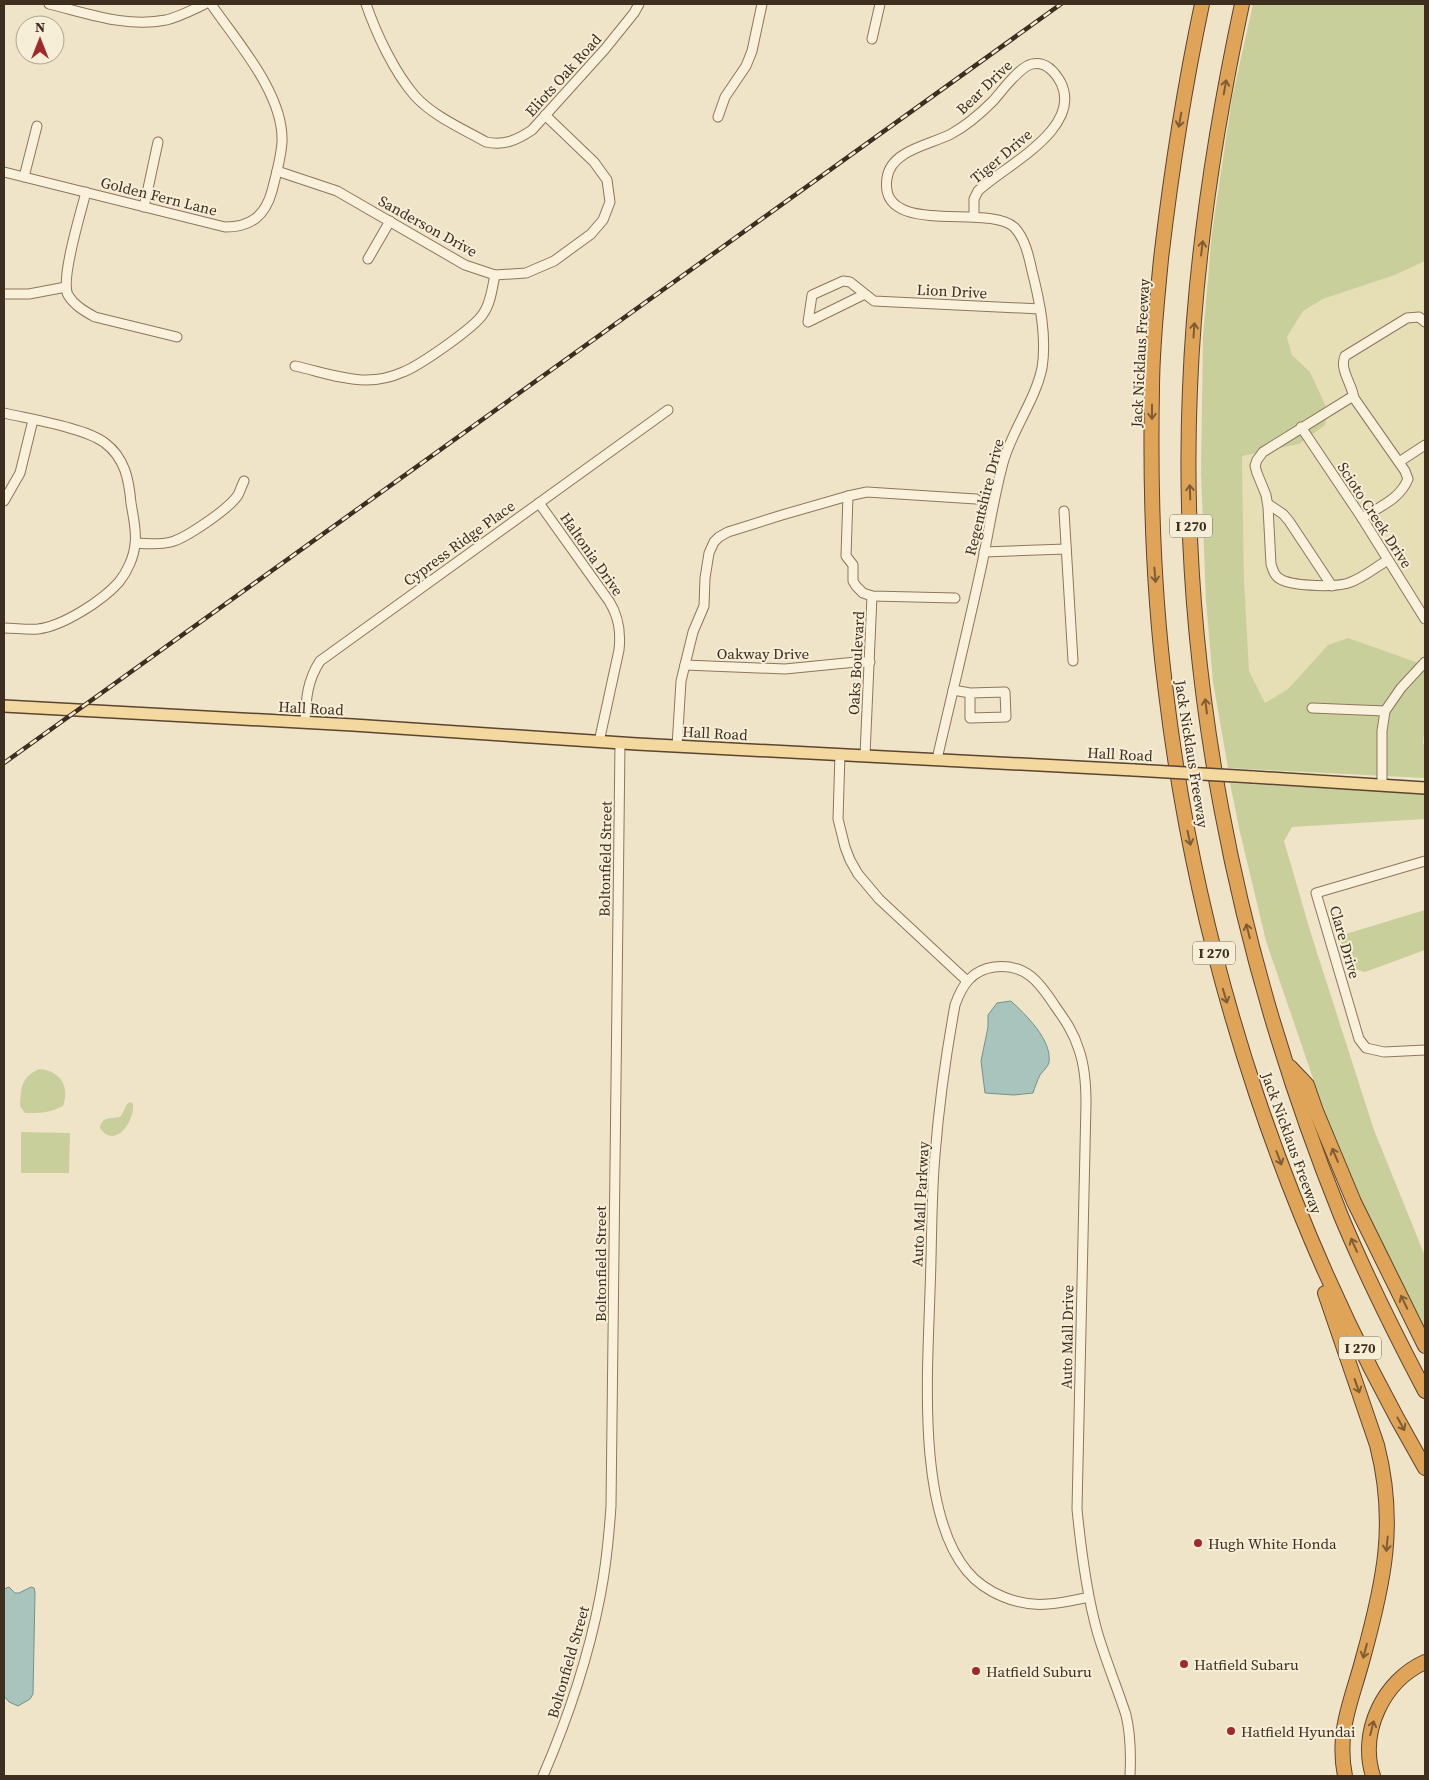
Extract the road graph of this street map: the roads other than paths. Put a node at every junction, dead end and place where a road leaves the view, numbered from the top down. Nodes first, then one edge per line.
1 (49, 4) edge
2 (205, 4) edge
3 (211, 4) edge
4 (366, 4) edge
5 (639, 4) edge
6 (762, 4) edge
7 (880, 4) edge
8 (1202, 4) edge
9 (1242, 4) edge
10 (872, 39) dead end
11 (1049, 67) joint
12 (545, 116) junction
13 (718, 116) dead end
14 (37, 126) dead end
15 (158, 142) dead end
16 (889, 171) joint
17 (4, 172) edge
18 (277, 172) junction
19 (24, 177) junction
20 (86, 192) junction
21 (144, 207) junction
22 (974, 217) junction
23 (390, 222) junction
24 (368, 260) dead end
25 (495, 275) junction
26 (66, 287) junction
27 (4, 294) edge
28 (865, 294) junction
29 (1040, 309) junction
30 (1425, 322) edge
31 (177, 337) dead end
32 (295, 366) dead end
33 (1354, 398) junction
34 (668, 410) dead end
35 (4, 413) edge
36 (34, 420) junction
37 (1301, 427) junction
38 (1425, 445) edge
39 (1399, 462) junction
40 (244, 481) dead end
41 (848, 496) junction
42 (976, 499) dead end
43 (4, 501) edge
44 (539, 503) junction
45 (1268, 504) junction
46 (1064, 511) dead end
47 (1362, 518) junction
48 (136, 543) junction
49 (1066, 549) junction
50 (984, 552) junction
51 (1388, 560) junction
52 (1332, 586) junction
53 (872, 596) junction
54 (955, 598) dead end
55 (1425, 619) edge
56 (4, 628) edge
57 (1073, 661) dead end
58 (870, 662) junction
59 (1425, 662) edge
60 (685, 665) junction
61 (953, 690) junction
62 (970, 693) junction
63 (4, 706) edge
64 (1312, 708) dead end
65 (1384, 711) junction
66 (305, 722) junction
67 (599, 742) junction
68 (620, 743) junction
69 (677, 746) junction
70 (840, 754) junction
71 (865, 755) junction
72 (937, 759) junction
73 (1382, 785) junction
74 (1425, 788) edge
75 (1425, 861) edge
76 (967, 981) junction
77 (1425, 1050) edge
78 (1286, 1062) junction
79 (1303, 1223) junction
80 (1425, 1346) edge
81 (1425, 1391) edge
82 (1425, 1468) edge
83 (1089, 1597) junction
84 (1425, 1662) edge
85 (543, 1776) edge
86 (1130, 1776) edge
87 (1344, 1776) edge
88 (1373, 1776) edge

1 - 2 street
3 - 18 street, Golden Fern Lane
4 - 12 street, Eliots Oak Road
5 - 12 street, Eliots Oak Road
6 - 13 street
7 - 10 street
8 -> 79 highway, Jack Nicklaus Freeway / I 270
78 -> 9 highway, Jack Nicklaus Freeway / I 270
11 - 16 street, Bear Drive
11 - 22 street, Tiger Drive
12 - 25 street, Sanderson Drive
14 - 19 street
15 - 21 street
16 - 22 street, Regentshire Drive
17 - 19 street, Golden Fern Lane
18 - 21 street, Golden Fern Lane
18 - 23 street, Sanderson Drive
19 - 20 street, Golden Fern Lane
20 - 21 street, Golden Fern Lane
20 - 26 street
22 - 29 street, Regentshire Drive
23 - 24 street
23 - 25 street, Sanderson Drive
25 - 32 street
26 - 27 street
26 - 31 street
28 - 28 street, Lion Drive
28 - 29 street, Lion Drive
29 - 50 street, Regentshire Drive
30 - 33 street
33 - 37 street
33 - 39 street
34 - 44 street, Cypress Ridge Place
35 - 36 street
36 - 43 street
36 - 48 street
37 - 45 street
37 - 47 street, Scioto Creek Drive
38 - 39 street
39 - 47 street
40 - 48 street
41 - 42 street
41 - 53 street, Oaks Boulevard
41 - 60 street
44 - 66 street, Cypress Ridge Place
44 - 67 street, Haltonia Drive
45 - 52 street
45 - 52 street
46 - 49 street
47 - 51 street, Scioto Creek Drive
48 - 56 street
49 - 50 street
49 - 57 street
50 - 61 street, Regentshire Drive
51 - 52 street
51 - 55 street, Scioto Creek Drive
53 - 54 street
53 - 58 street, Oaks Boulevard
58 - 60 street, Oakway Drive
58 - 71 street, Oaks Boulevard
59 - 65 street
60 - 69 street
61 - 62 street
61 - 72 street, Regentshire Drive
62 - 62 street
63 - 66 main road, Hall Road
64 - 65 street
65 - 73 street
66 - 67 main road, Hall Road
67 - 68 main road, Hall Road
68 - 69 main road, Hall Road
68 - 85 street, Boltonfield Street
69 - 70 main road, Hall Road
70 - 71 main road, Hall Road
70 - 76 street
71 - 72 main road, Hall Road
72 - 73 main road, Hall Road, bridge
73 - 74 main road, Hall Road
75 - 77 street, Clare Drive
76 - 83 street, Auto Mall Drive
76 - 83 street, Auto Mall Parkway
80 -> 78 highway
81 -> 78 highway, Jack Nicklaus Freeway / I 270
79 -> 82 highway, Jack Nicklaus Freeway / I 270
79 -> 87 highway
83 - 86 street, Auto Mall Drive
88 -> 84 highway

